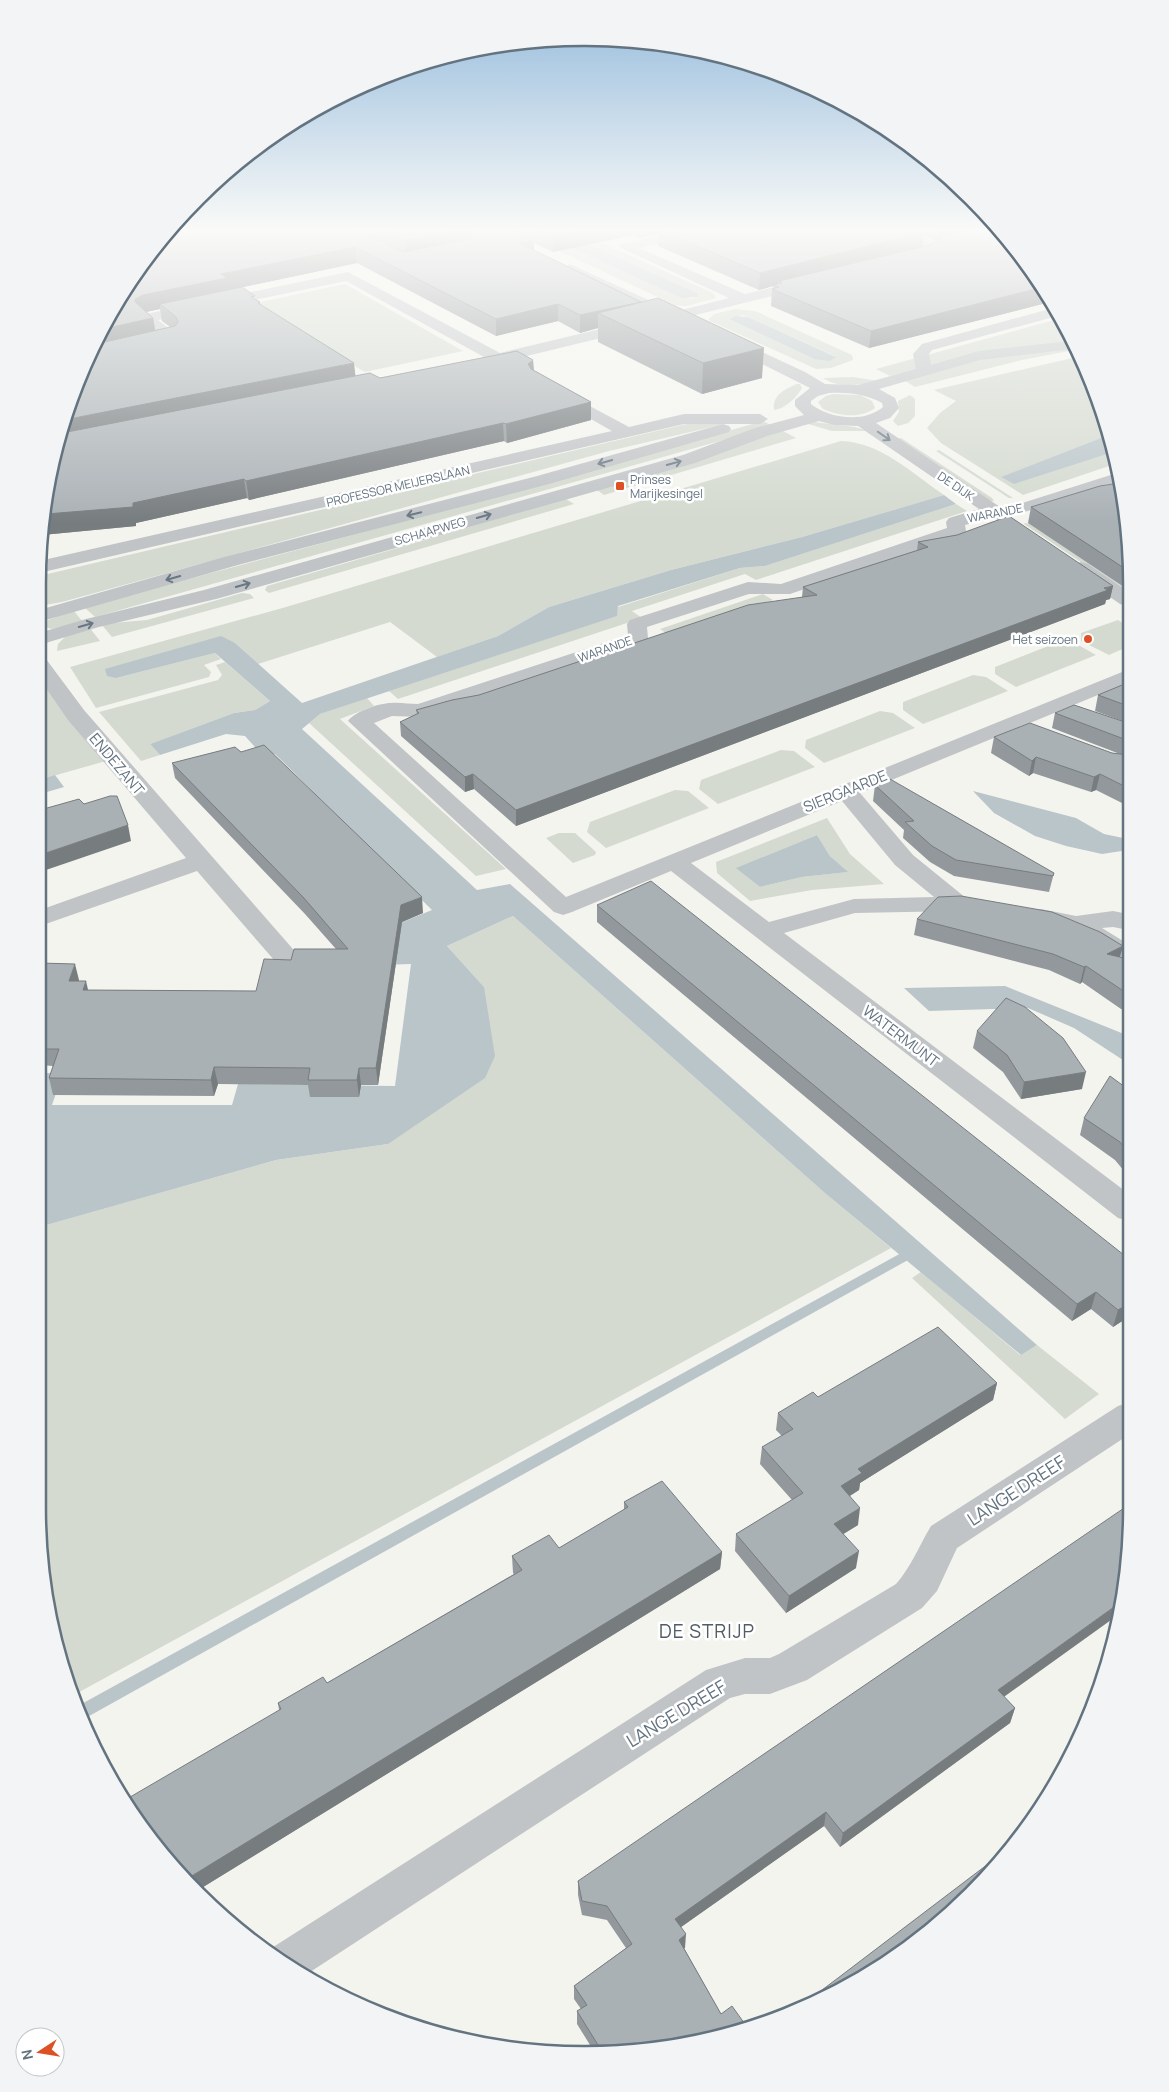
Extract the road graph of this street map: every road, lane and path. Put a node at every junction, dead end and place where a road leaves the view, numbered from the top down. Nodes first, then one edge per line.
1 (159, 328) edge
2 (442, 328) edge
3 (624, 328) edge
4 (998, 328) edge
5 (716, 336) edge
6 (1067, 346) edge
7 (1070, 353) edge
8 (98, 354) edge
9 (497, 358) junction
10 (469, 364) edge
11 (992, 370) dead end
12 (926, 383) junction
13 (546, 387) edge
14 (823, 389) junction
15 (862, 389) junction
16 (885, 398) junction
17 (804, 406) junction
18 (820, 416) junction
19 (878, 417) junction
20 (760, 419) junction
21 (861, 421) junction
22 (627, 432) junction
23 (1112, 481) edge
24 (997, 513) junction
25 (1024, 520) junction
26 (47, 565) edge
27 (1123, 580) edge
28 (1123, 597) edge
29 (46, 614) edge
30 (46, 636) edge
31 (46, 673) edge
32 (1123, 678) edge
33 (1056, 705) junction
34 (1083, 716) edge
35 (1012, 723) junction
36 (1038, 733) edge
37 (846, 791) junction
38 (201, 862) junction
39 (674, 862) junction
40 (958, 904) junction
41 (563, 907) joint
42 (46, 916) edge
43 (1123, 921) edge
44 (1076, 924) junction
45 (764, 931) junction
46 (1123, 952) edge
47 (284, 954) dead end
48 (1123, 1205) edge
49 (1123, 1421) edge
50 (292, 1959) edge

1 - 8 street
2 - 9 street
3 - 9 street
4 - 12 street
5 - 14 street
6 - 12 street
7 - 11 street
9 - 10 street
12 - 15 street
12 - 16 street
13 - 22 street
14 - 15 street
14 - 17 street
15 - 16 street
16 - 19 street
17 - 18 street
17 - 20 street, SCHAAPWEG
18 - 21 street
30 -> 18 street, SCHAAPWEG
19 - 21 street
19 - 25 street, DE DIJK
20 - 22 street, PROFESSOR MEIJERSLAAN
20 -> 29 street, SCHAAPWEG
21 -> 24 street, DE DIJK
22 - 26 street, PROFESSOR MEIJERSLAAN
23 - 25 street, WARANDE
24 - 25 street, WARANDE
24 - 41 street, WARANDE
27 - 28 street
31 - 38 street, ENDEZANT
32 - 33 street, SIERGAARDE
33 - 34 street
33 - 35 street, SIERGAARDE
35 - 36 street
35 - 37 street, SIERGAARDE
37 - 39 street, SIERGAARDE
37 - 40 street
38 - 42 street
38 - 47 street, ENDEZANT
39 - 41 street, SIERGAARDE
39 - 45 street, WATERMUNT
40 - 44 street
40 - 45 street
43 - 44 street
44 - 46 street
45 - 48 street, WATERMUNT
49 - 50 street, LANGE DREEF

